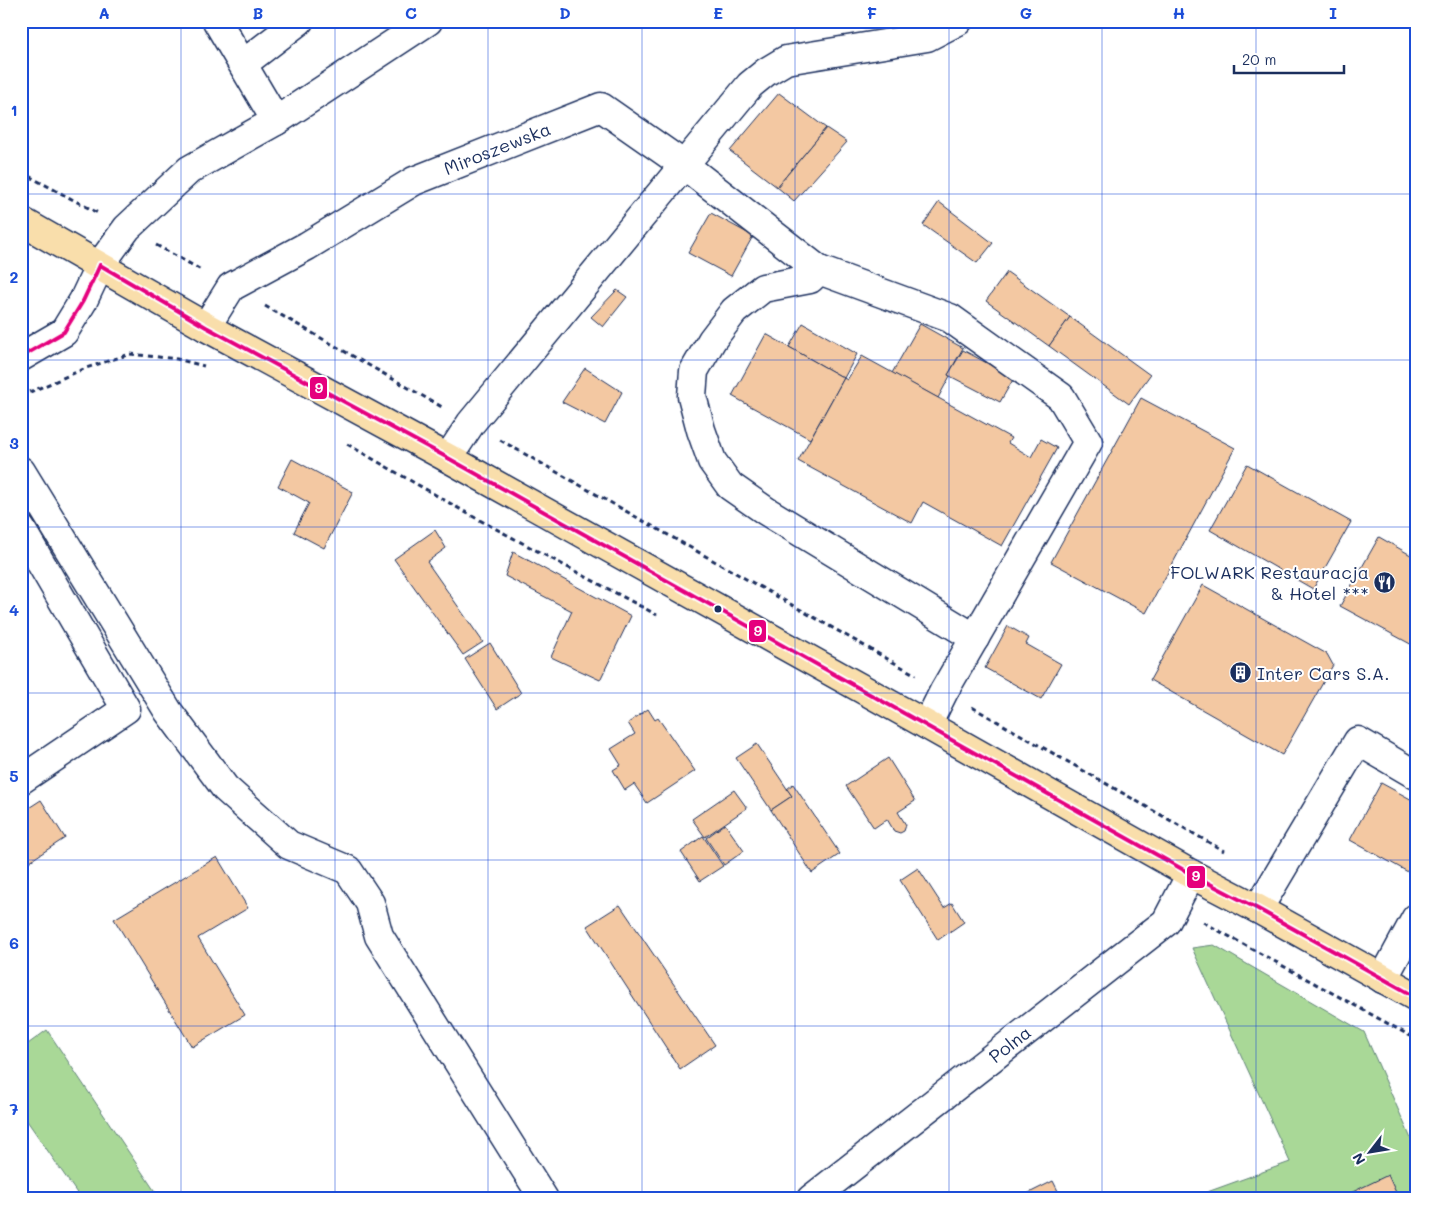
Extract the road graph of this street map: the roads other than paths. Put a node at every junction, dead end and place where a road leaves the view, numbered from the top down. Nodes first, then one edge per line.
1 (218, 21) edge
2 (299, 21) edge
3 (428, 21) edge
4 (958, 21) edge
5 (243, 64) junction
6 (276, 121) junction
7 (684, 165) junction
8 (21, 221) edge
9 (100, 265) junction
10 (819, 270) junction
11 (206, 327) junction
12 (21, 357) edge
13 (448, 458) junction
14 (21, 471) edge
15 (21, 529) edge
16 (975, 638) junction
17 (928, 725) junction
18 (1416, 775) edge
19 (21, 780) edge
20 (1191, 874) junction
21 (1258, 909) junction
22 (1416, 918) edge
23 (1383, 978) junction
24 (1416, 997) edge
25 (544, 1199) edge
26 (811, 1199) edge

1 - 5 street
2 - 5 street
3 - 6 street
4 - 7 street
5 - 6 street
6 - 9 street
7 - 10 street
7 - 11 street, Miroszewska
7 - 13 street
8 - 9 main road
9 - 11 main road
9 - 12 street
10 - 16 street
10 - 16 street
11 - 13 main road
13 - 17 main road
14 - 25 street
15 - 19 street
16 - 17 street
17 - 20 main road
18 - 21 street
20 - 21 main road
20 - 26 street, Polna
21 - 23 main road
22 - 23 street
23 - 24 main road

